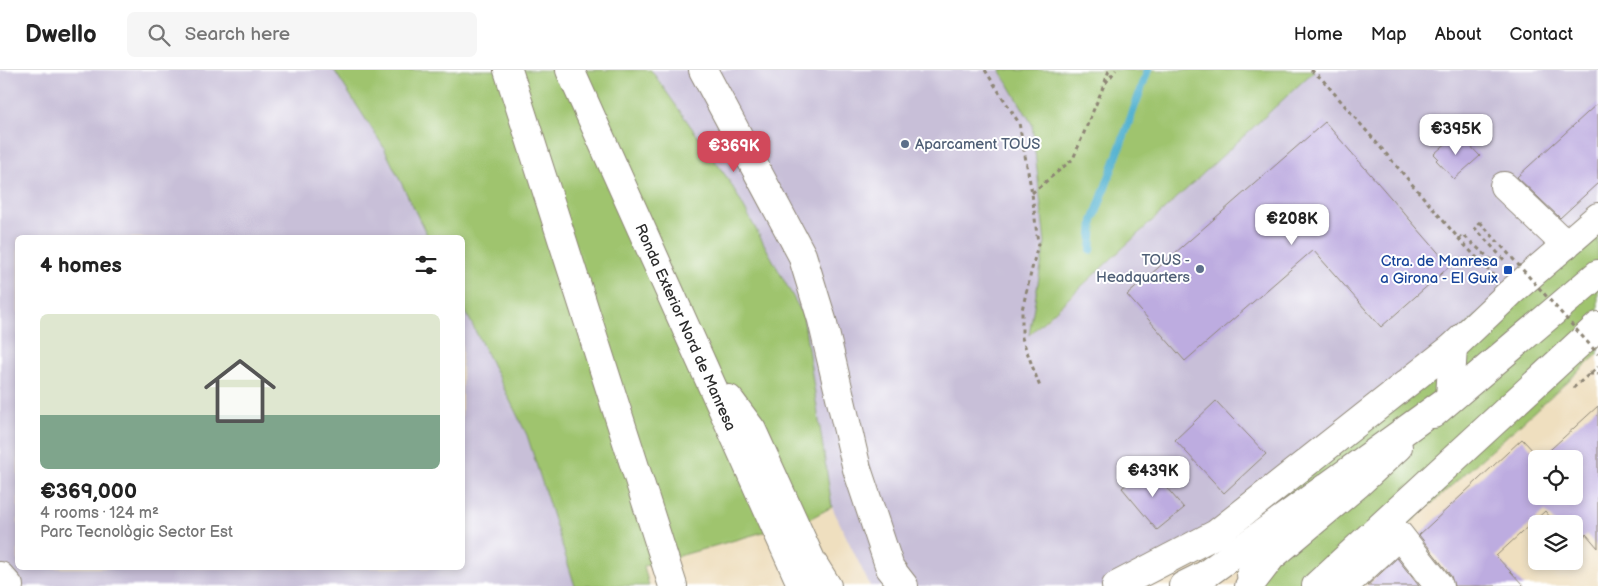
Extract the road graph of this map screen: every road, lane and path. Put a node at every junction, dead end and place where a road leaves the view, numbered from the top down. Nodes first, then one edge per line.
1 (508, 70) edge
2 (570, 70) edge
3 (703, 70) edge
4 (985, 70) edge
5 (1109, 70) edge
6 (1116, 70) edge
7 (1311, 70) edge
8 (1104, 85) junction
9 (1504, 186) dead end
10 (1032, 193) junction
11 (1598, 217) edge
12 (1459, 239) junction
13 (1566, 246) junction
14 (1598, 274) edge
15 (1510, 293) junction
16 (1598, 326) edge
17 (1453, 347) junction
18 (1598, 354) edge
19 (699, 360) junction
20 (1598, 366) edge
21 (1598, 374) edge
22 (1040, 387) dead end
23 (1450, 398) junction
24 (1269, 560) junction
25 (0, 576) edge
26 (9, 586) edge
27 (673, 586) edge
28 (802, 586) edge
29 (827, 586) edge
30 (904, 586) edge
31 (1116, 586) edge
32 (1183, 586) edge
33 (1236, 586) edge
34 (1249, 586) edge
35 (1316, 586) edge
36 (1344, 586) edge
37 (1439, 586) edge

1 - 27 main road
2 - 19 main road, Ronda Exterior Nord de Manresa
3 - 30 main road
4 - 10 path
5 - 8 path
6 - 8 path
7 - 12 path
8 - 10 path
9 - 13 main road
10 - 22 path
11 - 13 main road
12 - 15 path
12 - 18 path, bridge
13 - 15 main road
14 - 23 main road
15 - 17 main road
16 - 35 main road
17 - 23 main road
17 - 31 main road
19 - 28 main road, Ronda Exterior Nord de Manresa
19 - 29 main road
20 - 21 path
23 - 24 main road
23 - 32 main road
24 - 33 main road
24 - 34 main road
25 - 26 main road
36 - 37 main road

